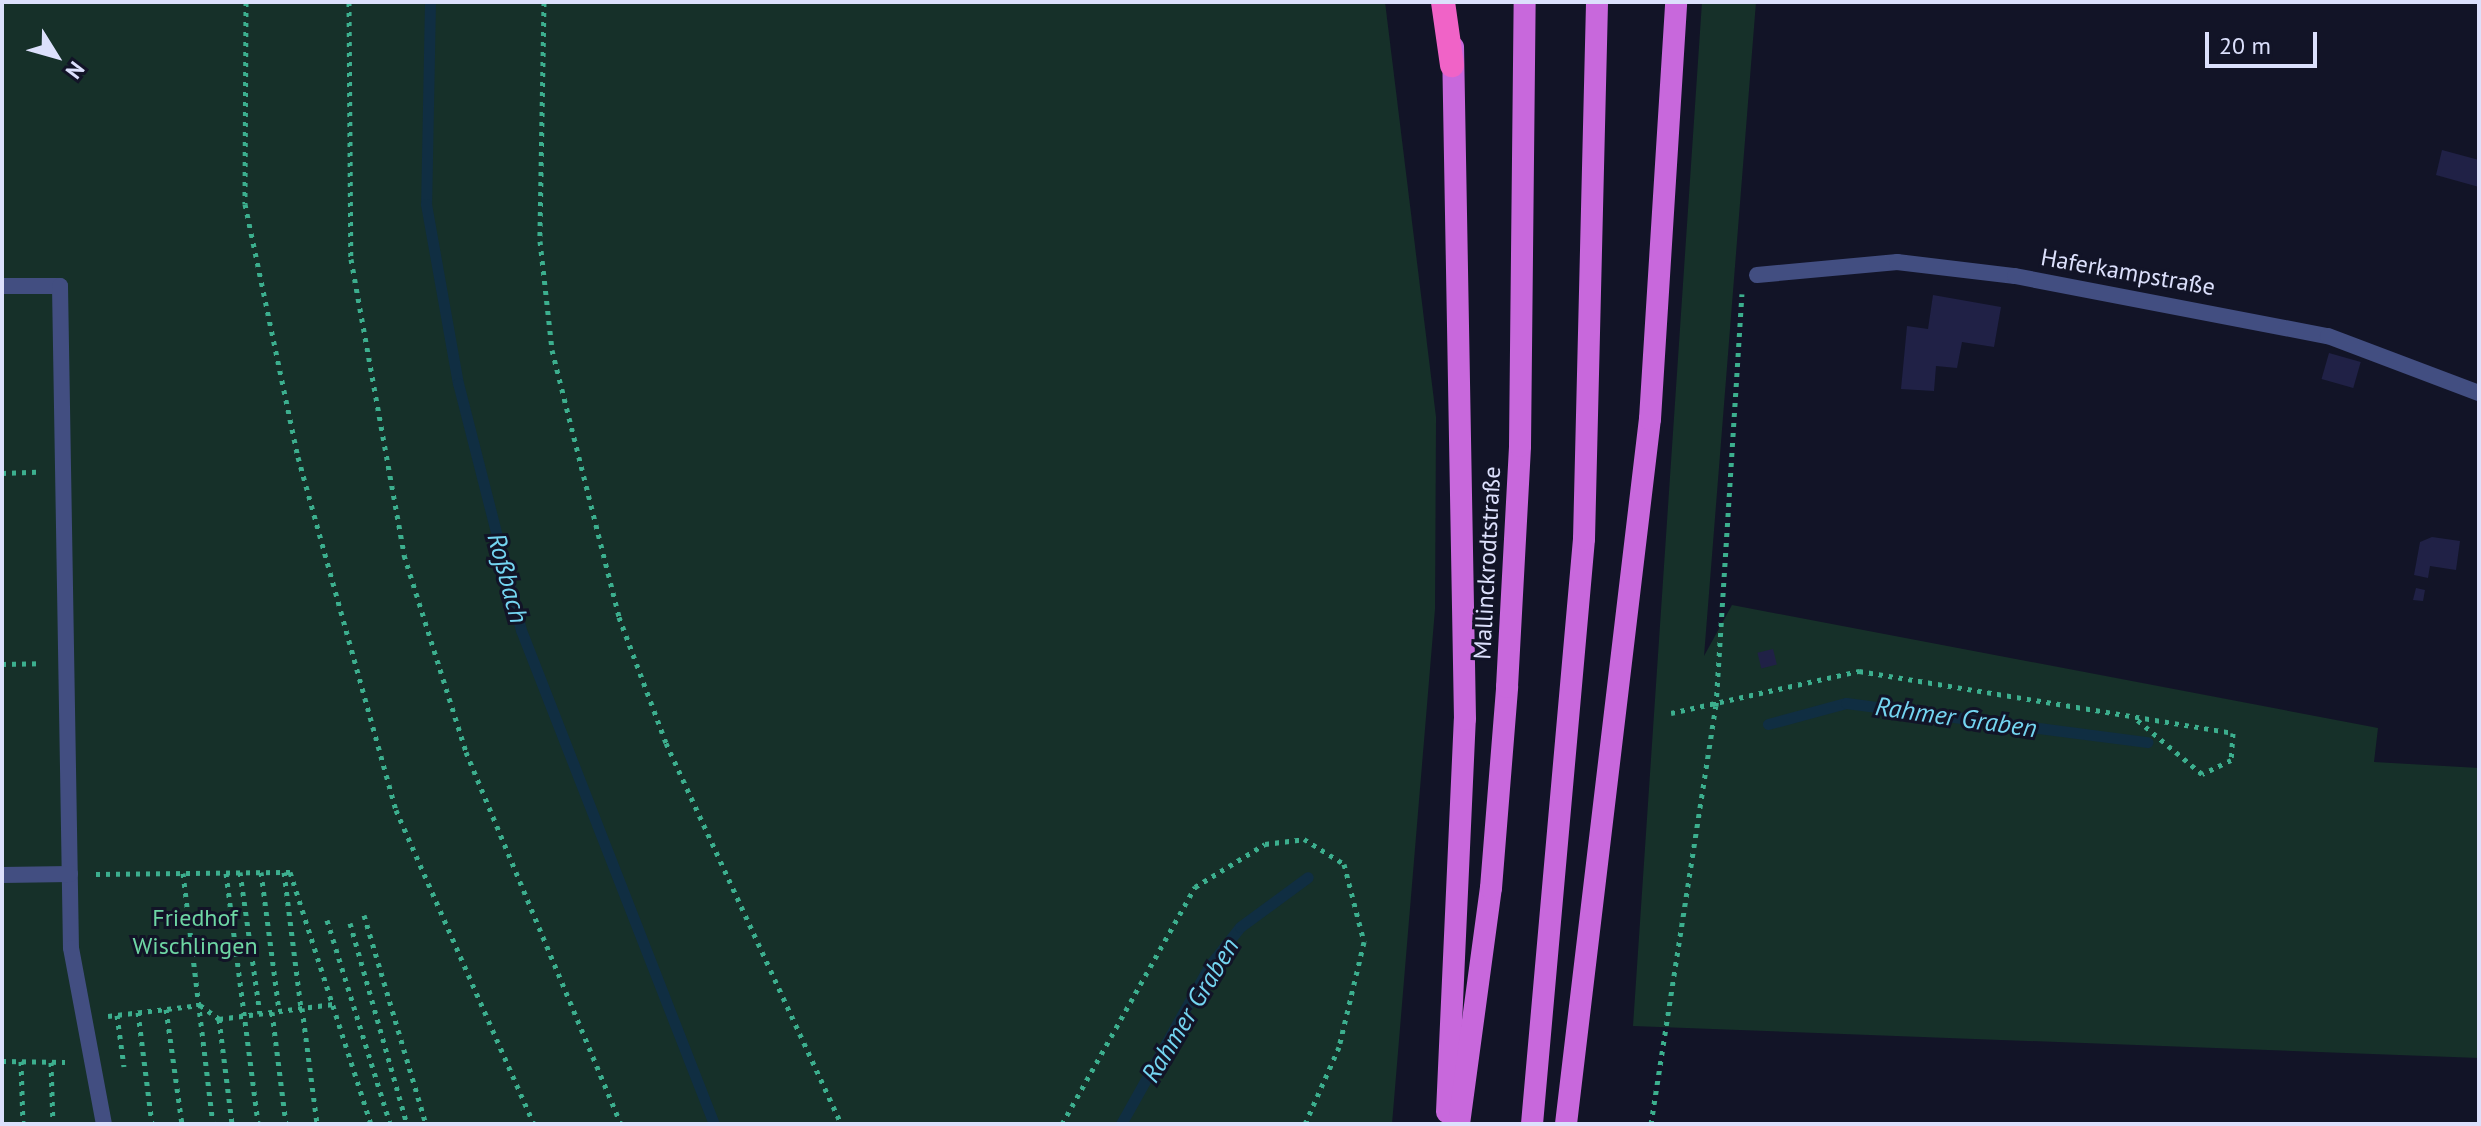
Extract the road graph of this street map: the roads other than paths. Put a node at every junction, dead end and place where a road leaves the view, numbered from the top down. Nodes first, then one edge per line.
1 (1443, 2) edge
2 (1453, 2) edge
3 (1525, 2) edge
4 (1597, 2) edge
5 (1676, 2) edge
6 (1452, 65) junction
7 (1757, 275) road end
8 (2, 286) edge
9 (2479, 393) edge
10 (70, 874) junction
11 (2, 875) edge
12 (104, 1124) edge
13 (1447, 1124) edge
14 (1459, 1124) edge
15 (1532, 1124) edge
16 (1566, 1124) edge

1 - 6 highway
2 - 6 highway
3 - 14 highway, Mallinckrodtstraße
4 - 15 highway
5 - 16 highway
6 - 13 highway
7 - 9 street, Haferkampstraße
8 - 10 street
10 - 11 street
10 - 12 street

